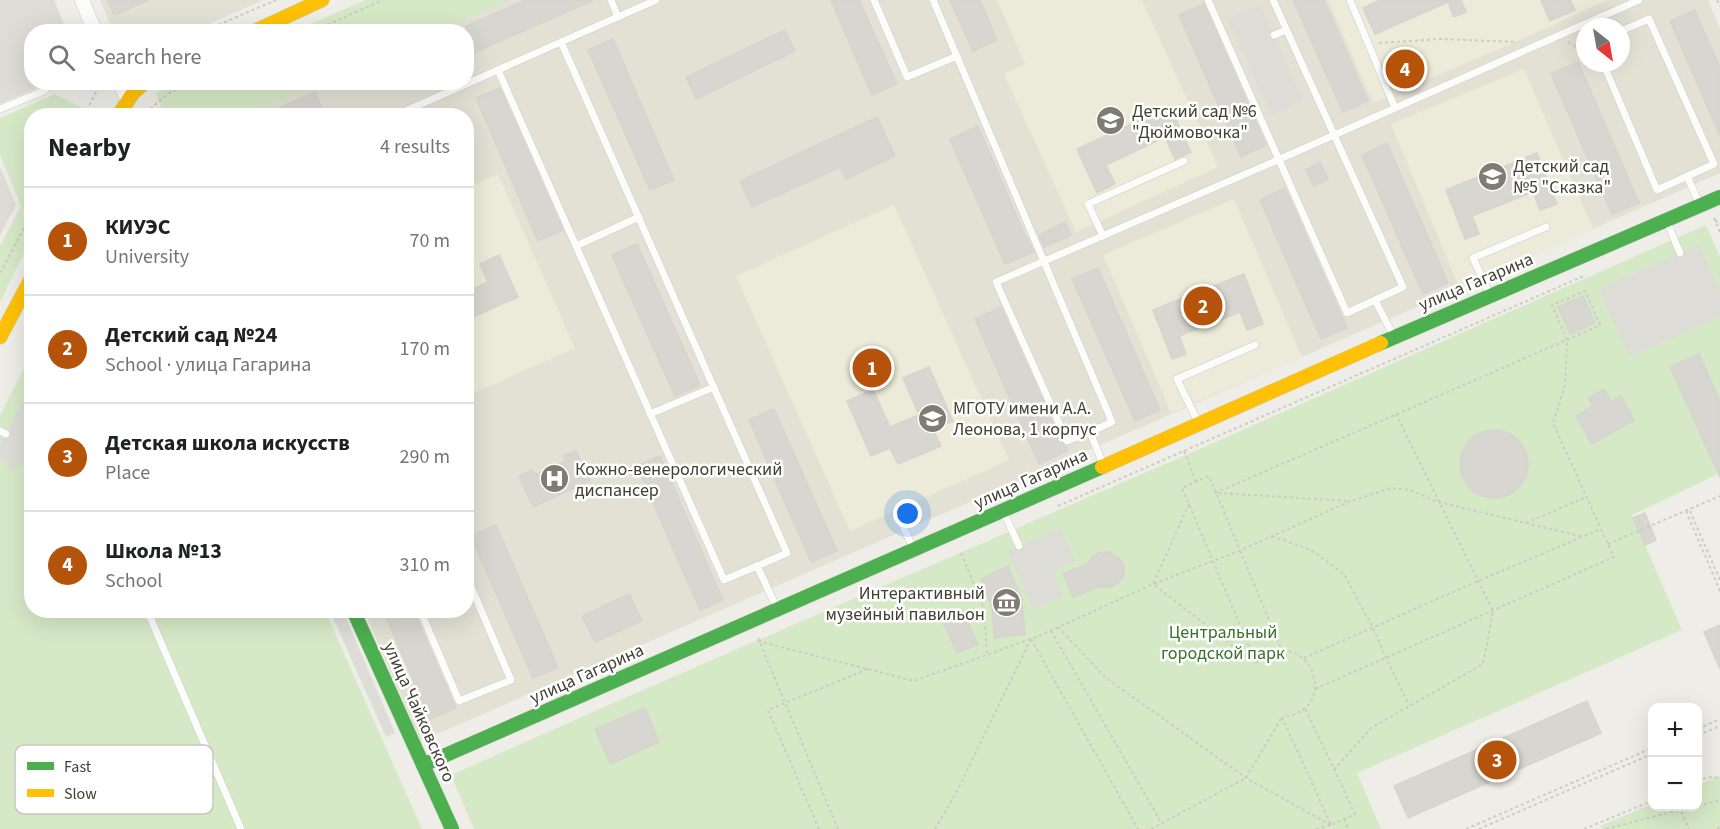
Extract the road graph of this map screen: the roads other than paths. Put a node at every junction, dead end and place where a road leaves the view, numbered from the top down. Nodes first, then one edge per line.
1 (82, 0) edge
2 (322, 0) edge
3 (611, 0) edge
4 (656, 0) edge
5 (874, 0) edge
6 (933, 0) edge
7 (1208, 0) edge
8 (1273, 0) edge
9 (1350, 0) edge
10 (1639, 0) edge
11 (618, 16) junction
12 (92, 24) edge
13 (270, 24) edge
14 (1630, 27) edge
15 (1286, 30) junction
16 (1274, 35) dead end
17 (561, 42) junction
18 (957, 56) junction
19 (498, 70) junction
20 (1607, 72) edge
21 (474, 81) edge
22 (45, 90) edge
23 (124, 90) edge
24 (137, 90) edge
25 (453, 90) edge
26 (128, 100) junction
27 (123, 108) edge
28 (131, 108) edge
29 (412, 108) edge
30 (1395, 108) junction
31 (0, 109) edge
32 (1334, 135) junction
33 (1280, 159) junction
34 (1184, 162) dead end
35 (1687, 176) junction
36 (1720, 197) edge
37 (1700, 205) junction
38 (639, 218) junction
39 (1666, 220) junction
40 (1546, 227) dead end
41 (1103, 236) junction
42 (576, 246) junction
43 (1680, 253) dead end
44 (1044, 262) junction
45 (24, 292) edge
46 (1490, 296) junction
47 (1375, 300) junction
48 (0, 337) edge
49 (1394, 338) junction
50 (1255, 345) dead end
51 (714, 387) junction
52 (650, 414) junction
53 (1199, 423) junction
54 (1090, 432) junction
55 (1104, 467) junction
56 (896, 511) dead end
57 (1003, 511) junction
58 (1019, 546) dead end
59 (914, 550) junction
60 (757, 566) junction
61 (474, 594) edge
62 (778, 610) junction
63 (150, 618) edge
64 (357, 618) edge
65 (423, 618) edge
66 (205, 745) edge
67 (213, 764) edge
68 (423, 765) junction
69 (241, 829) edge
70 (452, 829) edge

1 - 12 street
2 - 13 street
3 - 11 lane
4 - 11 lane
5 - 18 lane
6 - 18 lane
7 - 33 lane
8 - 15 lane
9 - 30 lane
10 - 30 lane
11 - 17 lane
14 - 35 lane
15 - 16 lane
15 - 32 lane
17 - 19 lane
17 - 38 lane
18 - 44 lane
19 - 21 lane
19 - 42 lane
20 - 35 lane
22 - 31 lane
23 - 26 street
24 - 26 street
25 - 29 lane
26 - 27 street
26 - 28 street
30 - 32 lane
32 - 33 lane
32 - 47 lane
33 - 41 lane
33 - 47 lane
34 - 41 lane
35 - 37 lane
36 - 37 street, улица Гагарина
37 - 39 street, улица Гагарина
38 - 42 lane
38 - 51 lane
39 - 43 lane
39 - 46 street, улица Гагарина
40 - 46 lane
41 - 44 lane
42 - 52 lane
44 - 54 lane
44 - 54 lane
45 - 48 street
46 - 49 street, улица Гагарина
47 - 49 lane
49 - 53 street, улица Гагарина
50 - 53 lane
51 - 52 lane
51 - 60 lane
52 - 60 lane
53 - 55 street, улица Гагарина
54 - 55 lane
55 - 57 street, улица Гагарина
56 - 59 lane
57 - 58 lane
57 - 59 street, улица Гагарина
59 - 62 street, улица Гагарина
60 - 62 lane
61 - 65 lane
62 - 68 street, улица Гагарина
63 - 66 lane
64 - 68 street, улица Чайковского
67 - 69 lane
68 - 70 street, улица Чайковского

